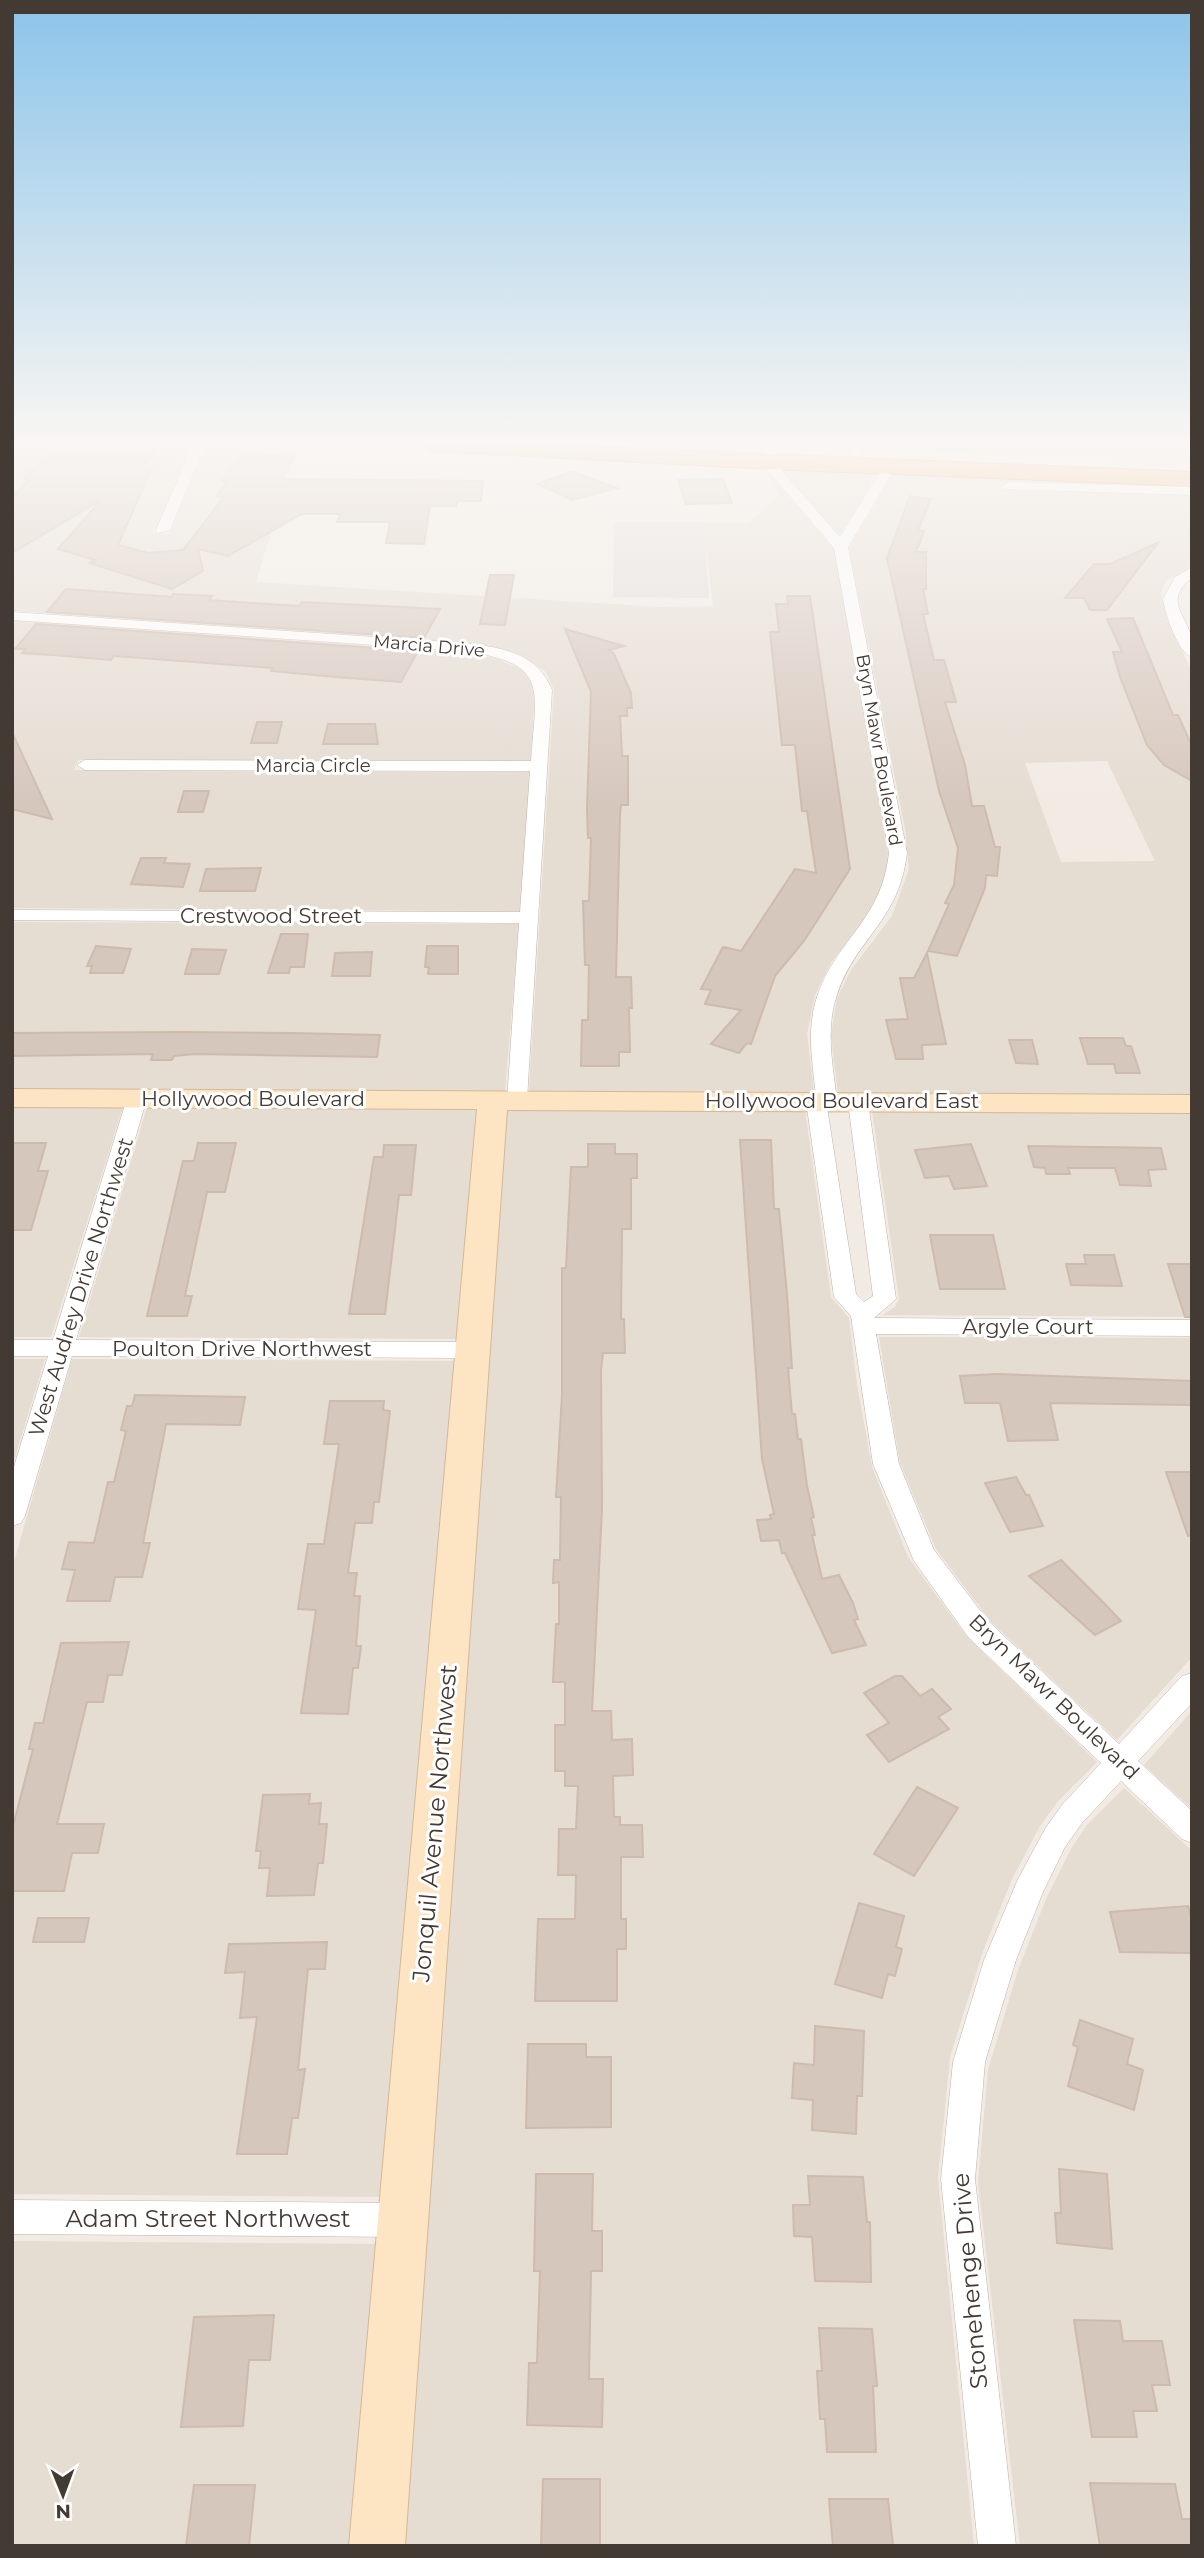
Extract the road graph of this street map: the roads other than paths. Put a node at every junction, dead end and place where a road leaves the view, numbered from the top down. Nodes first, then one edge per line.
1 (844, 564) edge
2 (1192, 571) edge
3 (12, 616) edge
4 (1192, 653) edge
5 (85, 765) dead end
6 (540, 766) junction
7 (12, 915) edge
8 (530, 918) junction
9 (12, 1098) edge
10 (137, 1098) junction
11 (505, 1100) junction
12 (822, 1101) junction
13 (858, 1102) junction
14 (1192, 1104) edge
15 (863, 1320) junction
16 (1192, 1328) edge
17 (12, 1348) edge
18 (62, 1348) junction
19 (473, 1350) junction
20 (12, 1517) edge
21 (1192, 1684) edge
22 (1121, 1764) junction
23 (1192, 1829) edge
24 (12, 2217) edge
25 (403, 2220) junction
26 (377, 2546) edge
27 (997, 2546) edge

1 - 12 street, Bryn Mawr Boulevard
2 - 4 street
3 - 6 street, Marcia Drive
5 - 6 street, Marcia Circle
6 - 8 street, Marcia Drive
7 - 8 street, Crestwood Street
8 - 11 street, Marcia Drive
9 - 10 street, Hollywood Boulevard
10 - 11 street, Hollywood Boulevard
10 - 18 street, West Audrey Drive Northwest
11 - 12 street, Hollywood Boulevard East
11 - 19 street, Jonquil Avenue Northwest
12 - 13 street, Hollywood Boulevard East
12 - 15 street, Bryn Mawr Boulevard
13 - 14 street, Hollywood Boulevard East
13 - 15 street
15 - 16 street, Argyle Court
15 - 22 street, Bryn Mawr Boulevard
17 - 18 street, Poulton Drive Northwest
18 - 19 street, Poulton Drive Northwest
18 - 20 street, West Audrey Drive Northwest
19 - 25 street, Jonquil Avenue Northwest
21 - 22 street, Stonehenge Drive
22 - 23 street, Bryn Mawr Boulevard
22 - 27 street, Stonehenge Drive
24 - 25 street, Adam Street Northwest
25 - 26 street, Jonquil Avenue Northwest

